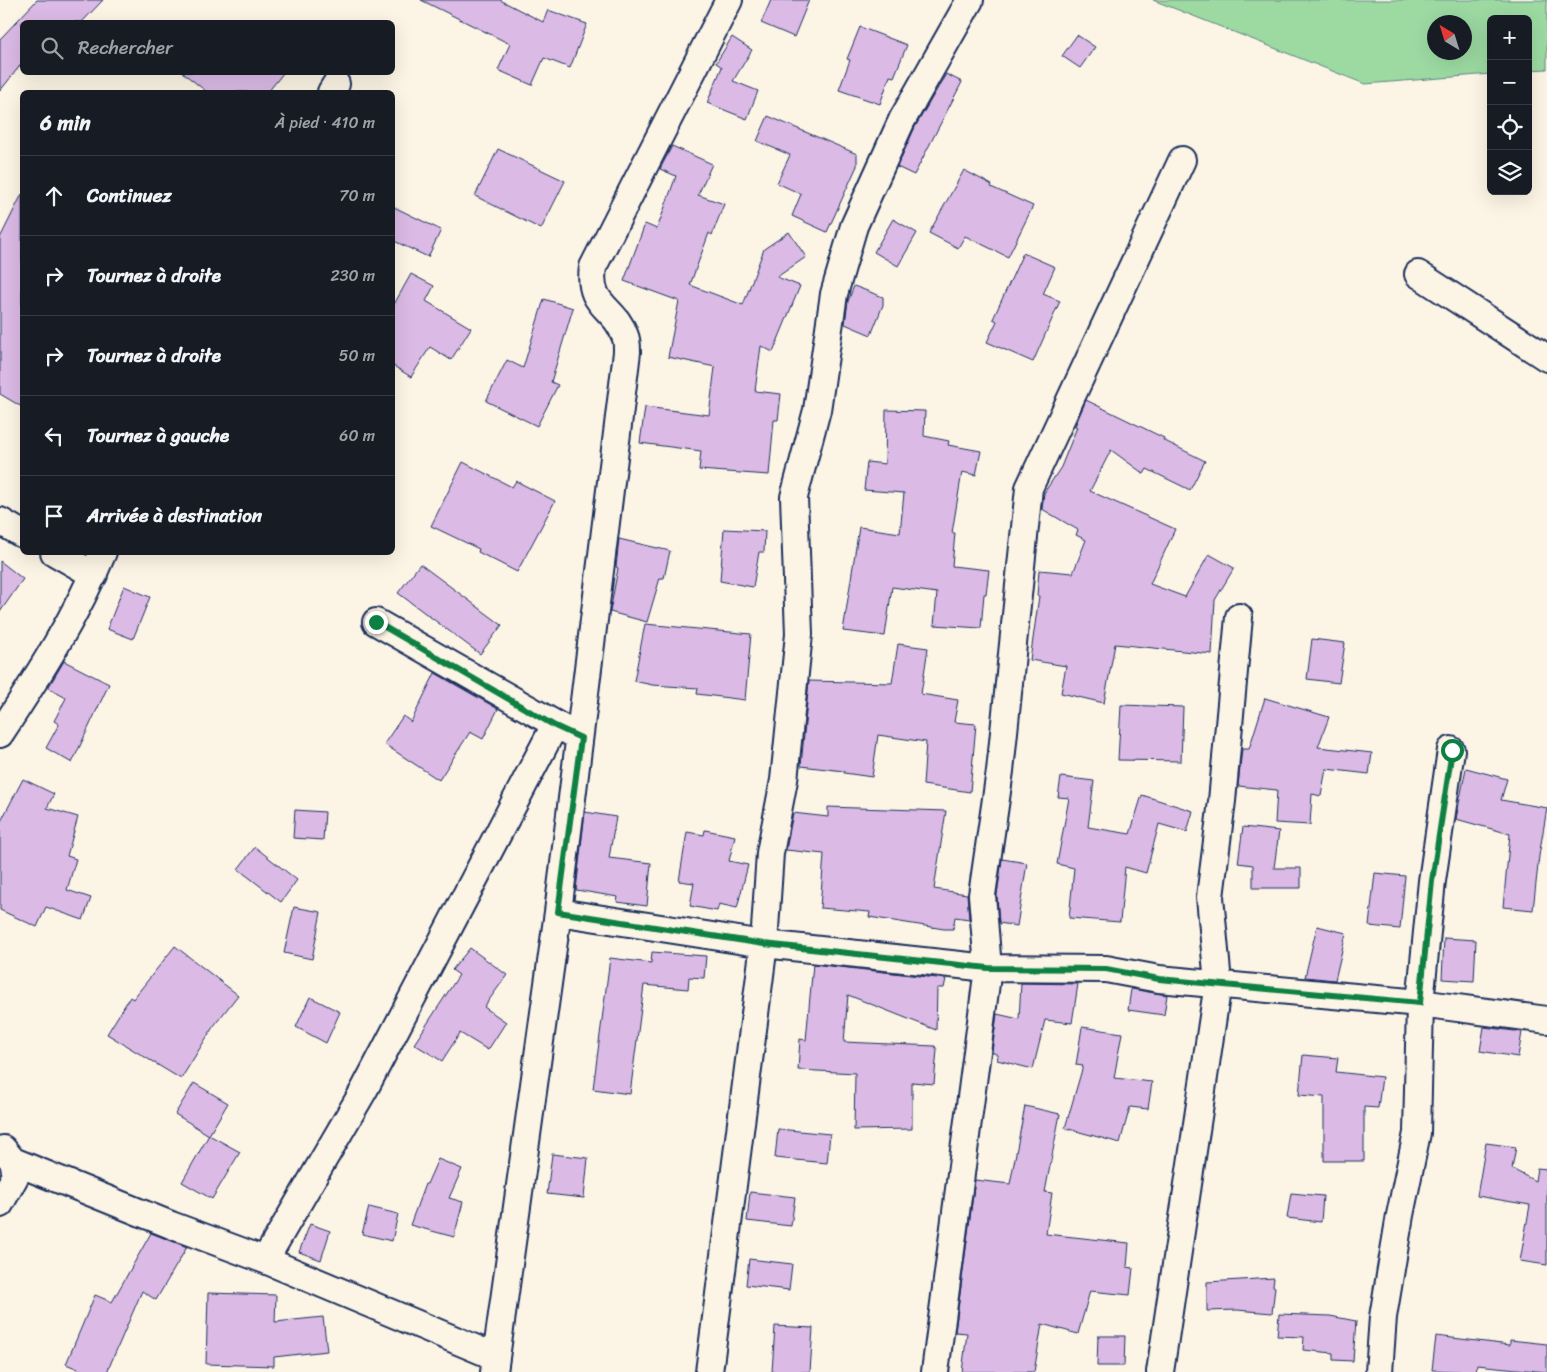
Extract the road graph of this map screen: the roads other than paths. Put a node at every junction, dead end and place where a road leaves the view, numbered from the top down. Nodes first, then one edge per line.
1 (729, 0) edge
2 (970, 0) edge
3 (1182, 160) dead end
4 (1418, 274) dead end
5 (1547, 358) edge
6 (0, 521) edge
7 (20, 533) edge
8 (65, 555) edge
9 (98, 564) edge
10 (1239, 617) dead end
11 (376, 622) dead end
12 (555, 726) junction
13 (0, 734) edge
14 (581, 738) junction
15 (1452, 750) dead end
16 (558, 912) junction
17 (764, 944) junction
18 (988, 968) junction
19 (1218, 984) junction
20 (1420, 1003) junction
21 (1547, 1020) edge
22 (6, 1154) edge
23 (0, 1204) edge
24 (265, 1260) junction
25 (495, 1365) edge
26 (709, 1372) edge
27 (935, 1372) edge
28 (1160, 1372) edge
29 (1379, 1372) edge

1 - 14 street
2 - 17 street
3 - 18 street
4 - 5 street
6 - 7 street
8 - 9 street
9 - 13 street
10 - 19 street
11 - 12 street
12 - 14 street
12 - 24 street
14 - 16 street
15 - 20 street
16 - 17 street
16 - 25 street
17 - 18 street
17 - 26 street
18 - 19 street
18 - 27 street
19 - 20 street
19 - 28 street
20 - 21 street
20 - 29 street
22 - 23 street
22 - 24 street
24 - 25 street

